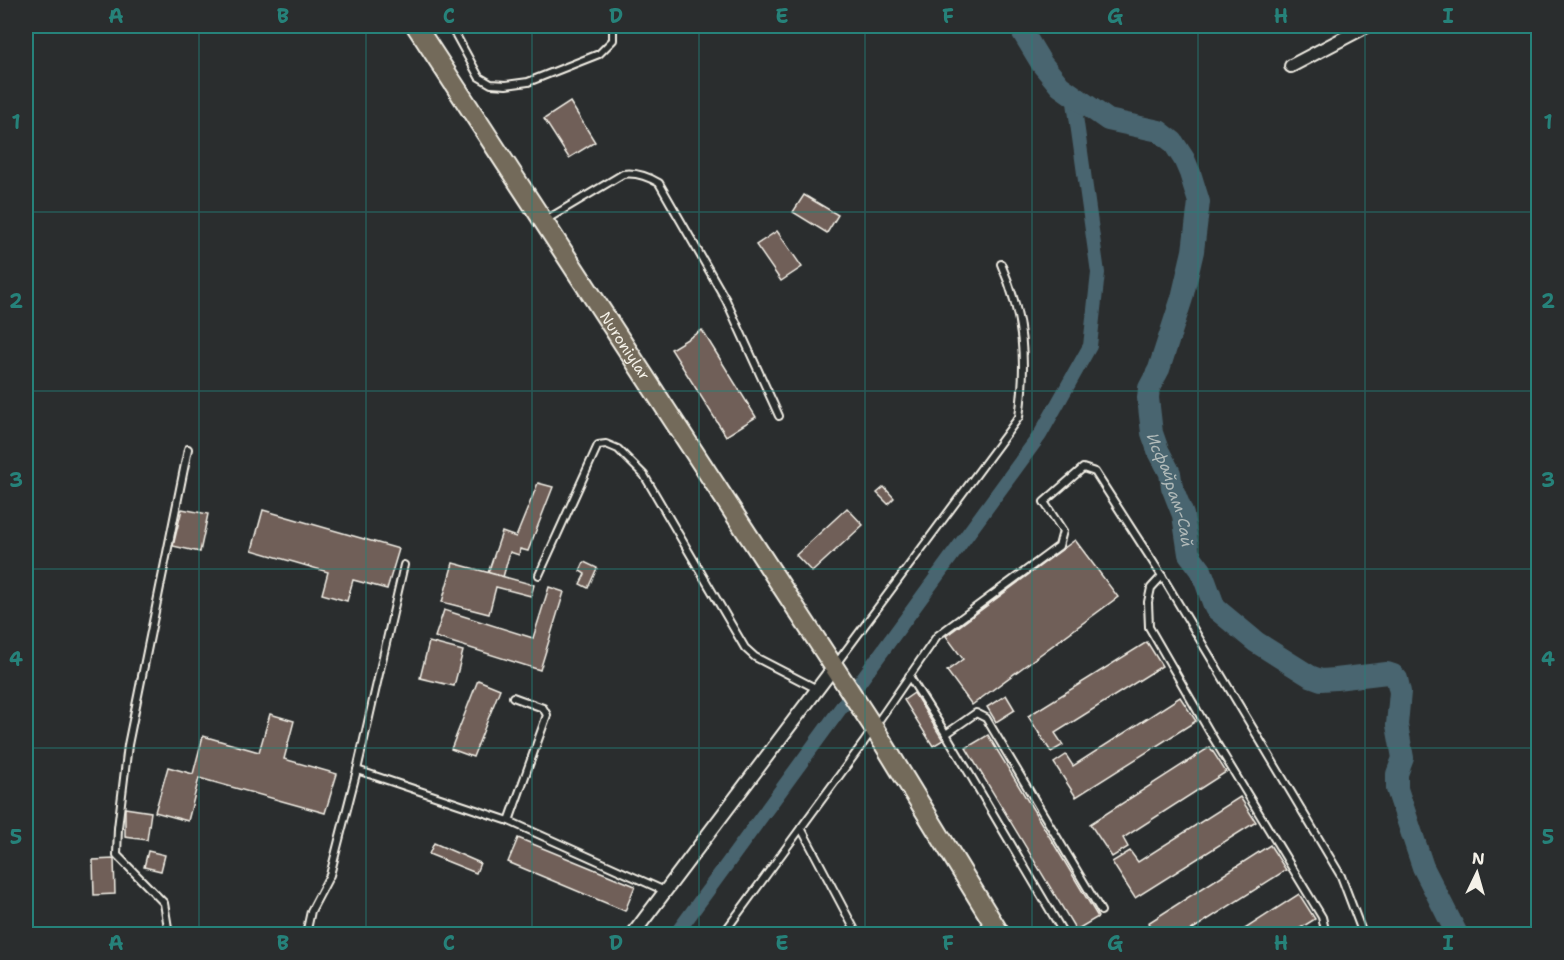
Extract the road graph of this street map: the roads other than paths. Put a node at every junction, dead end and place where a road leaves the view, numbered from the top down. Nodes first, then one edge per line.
1 (416, 26) edge
2 (451, 26) edge
3 (613, 26) edge
4 (1367, 26) edge
5 (1291, 66) dead end
6 (544, 221) junction
7 (1001, 264) dead end
8 (779, 416) dead end
9 (188, 449) dead end
10 (404, 566) dead end
11 (539, 575) dead end
12 (1162, 576) junction
13 (834, 667) junction
14 (909, 676) junction
15 (817, 689) junction
16 (513, 697) dead end
17 (874, 728) junction
18 (946, 734) junction
19 (357, 770) junction
20 (509, 821) junction
21 (801, 828) junction
22 (665, 891) junction
23 (1101, 911) dead end
24 (169, 934) edge
25 (306, 934) edge
26 (633, 934) edge
27 (723, 934) edge
28 (857, 934) edge
29 (1000, 934) edge
30 (1064, 934) edge
31 (1326, 934) edge
32 (1363, 934) edge

1 - 6 main road, Nuroniylar
2 - 3 lane
4 - 5 street
6 - 8 lane
6 - 13 main road, Nuroniylar
7 - 13 lane
9 - 24 lane
10 - 19 lane
11 - 15 lane
12 - 14 lane
12 - 31 lane
12 - 32 lane
13 - 15 street
13 - 17 main road, Nuroniylar
14 - 17 lane
14 - 18 lane
15 - 22 street
16 - 20 lane
17 - 21 lane
17 - 29 main road, Nuroniylar
18 - 23 lane
18 - 30 lane
19 - 20 lane
19 - 25 lane
20 - 22 lane
21 - 27 lane
21 - 28 lane
22 - 26 street

